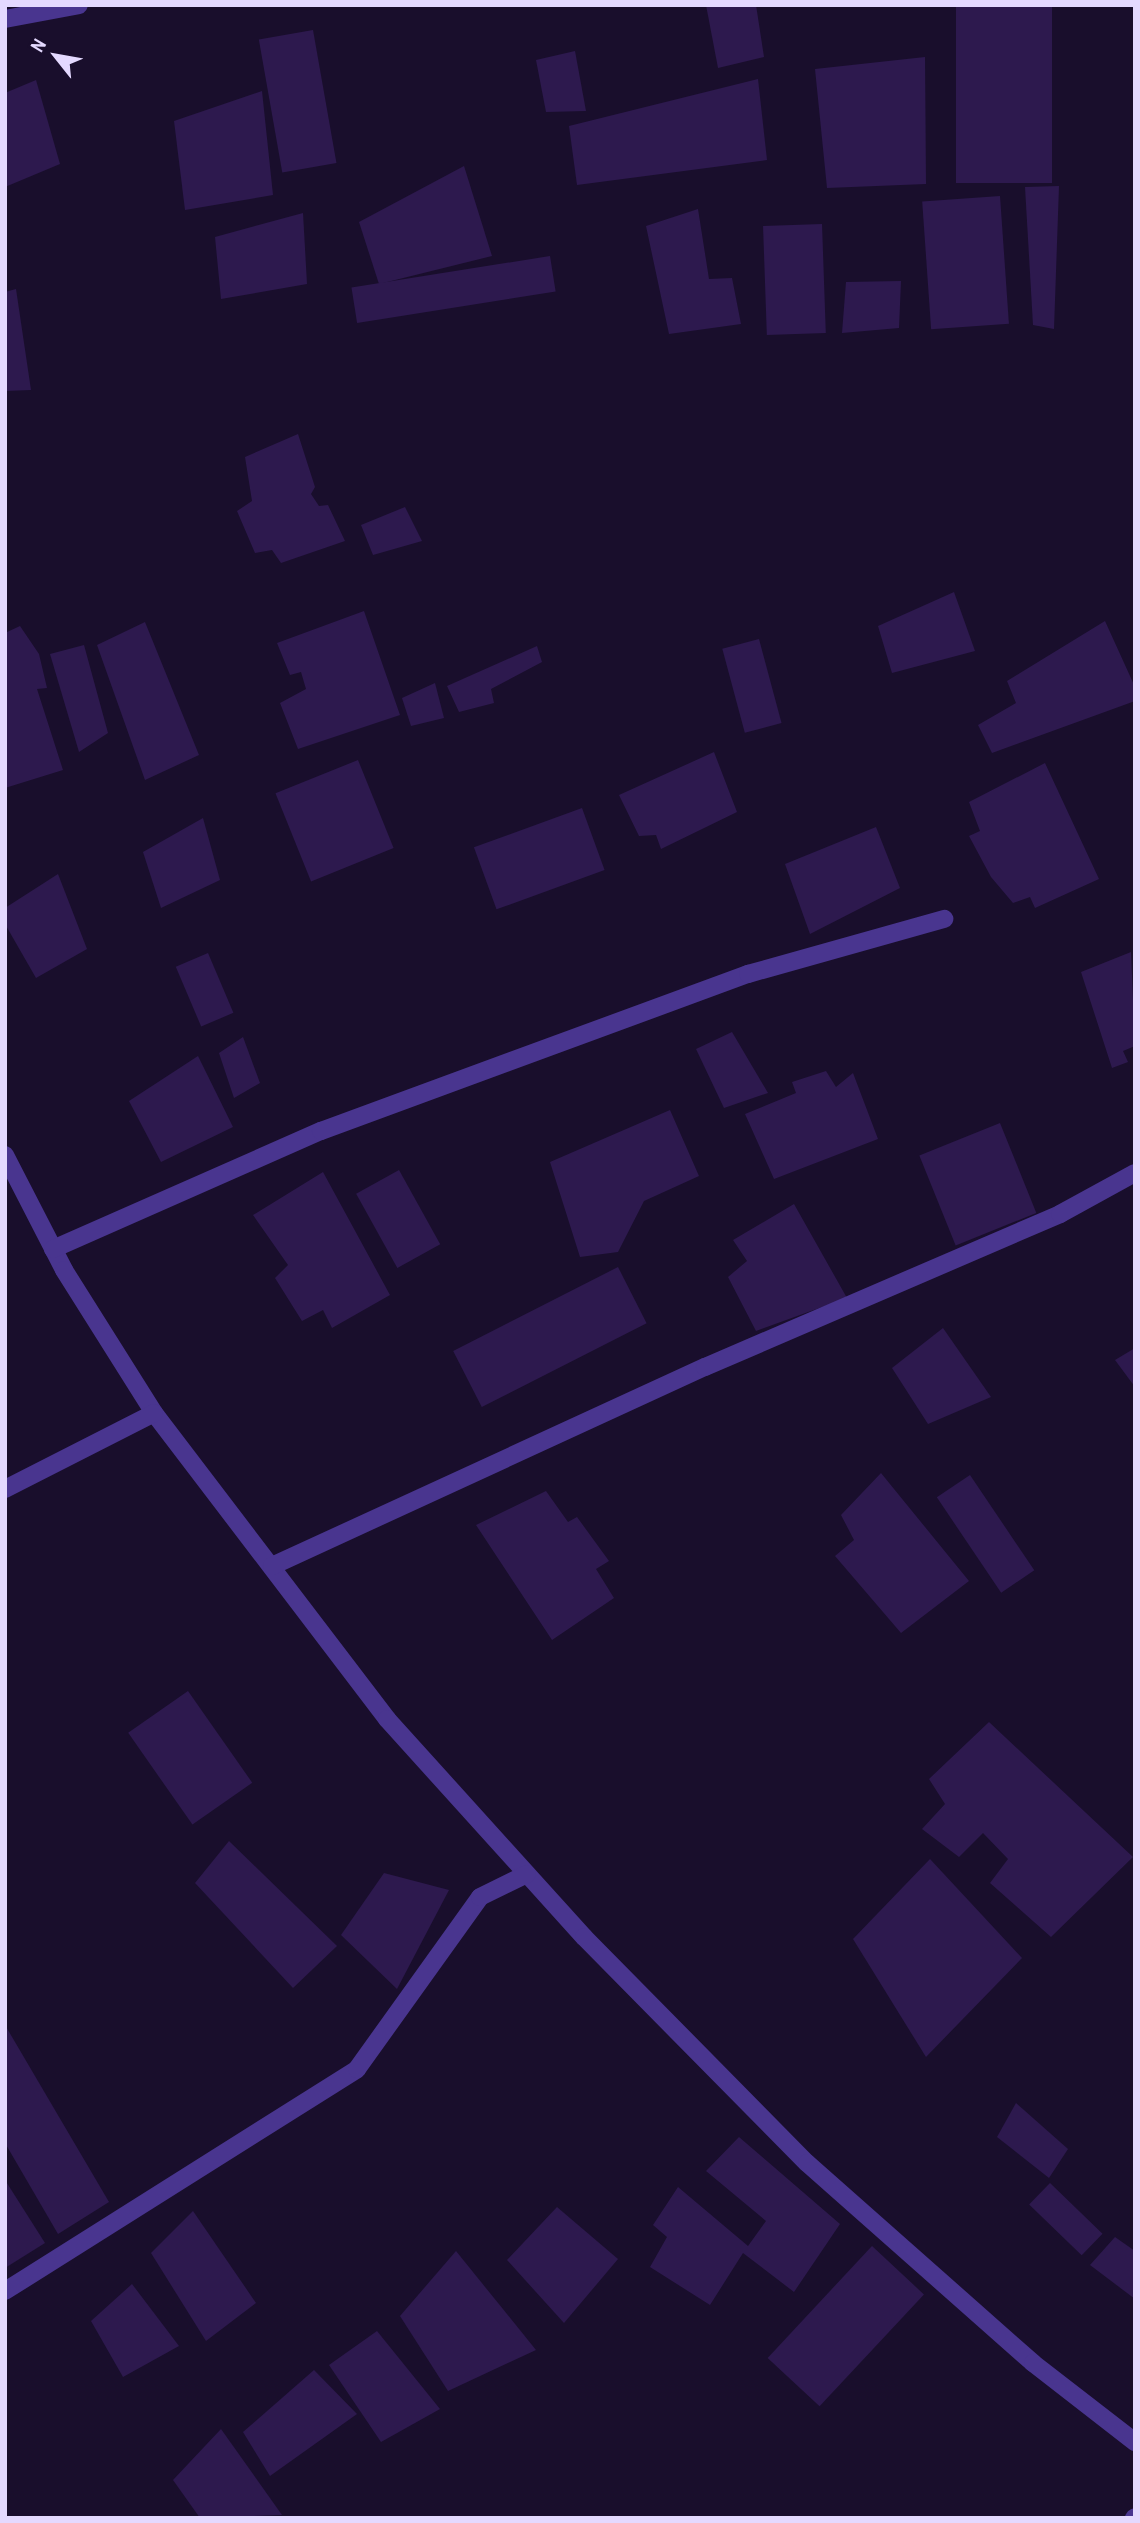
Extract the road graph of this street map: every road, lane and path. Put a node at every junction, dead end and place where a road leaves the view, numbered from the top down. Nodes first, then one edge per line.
1 (79, 5) edge
2 (5, 19) edge
3 (944, 919) dead end
4 (5, 1155) edge
5 (1135, 1173) edge
6 (53, 1249) junction
7 (154, 1413) junction
8 (5, 1489) edge
9 (272, 1566) junction
10 (527, 1874) junction
11 (5, 2291) edge
12 (1135, 2442) edge

1 - 2 street
3 - 6 street
4 - 6 street
5 - 9 street
6 - 7 street
7 - 8 street
7 - 9 street
9 - 10 street
10 - 11 street
10 - 12 street

